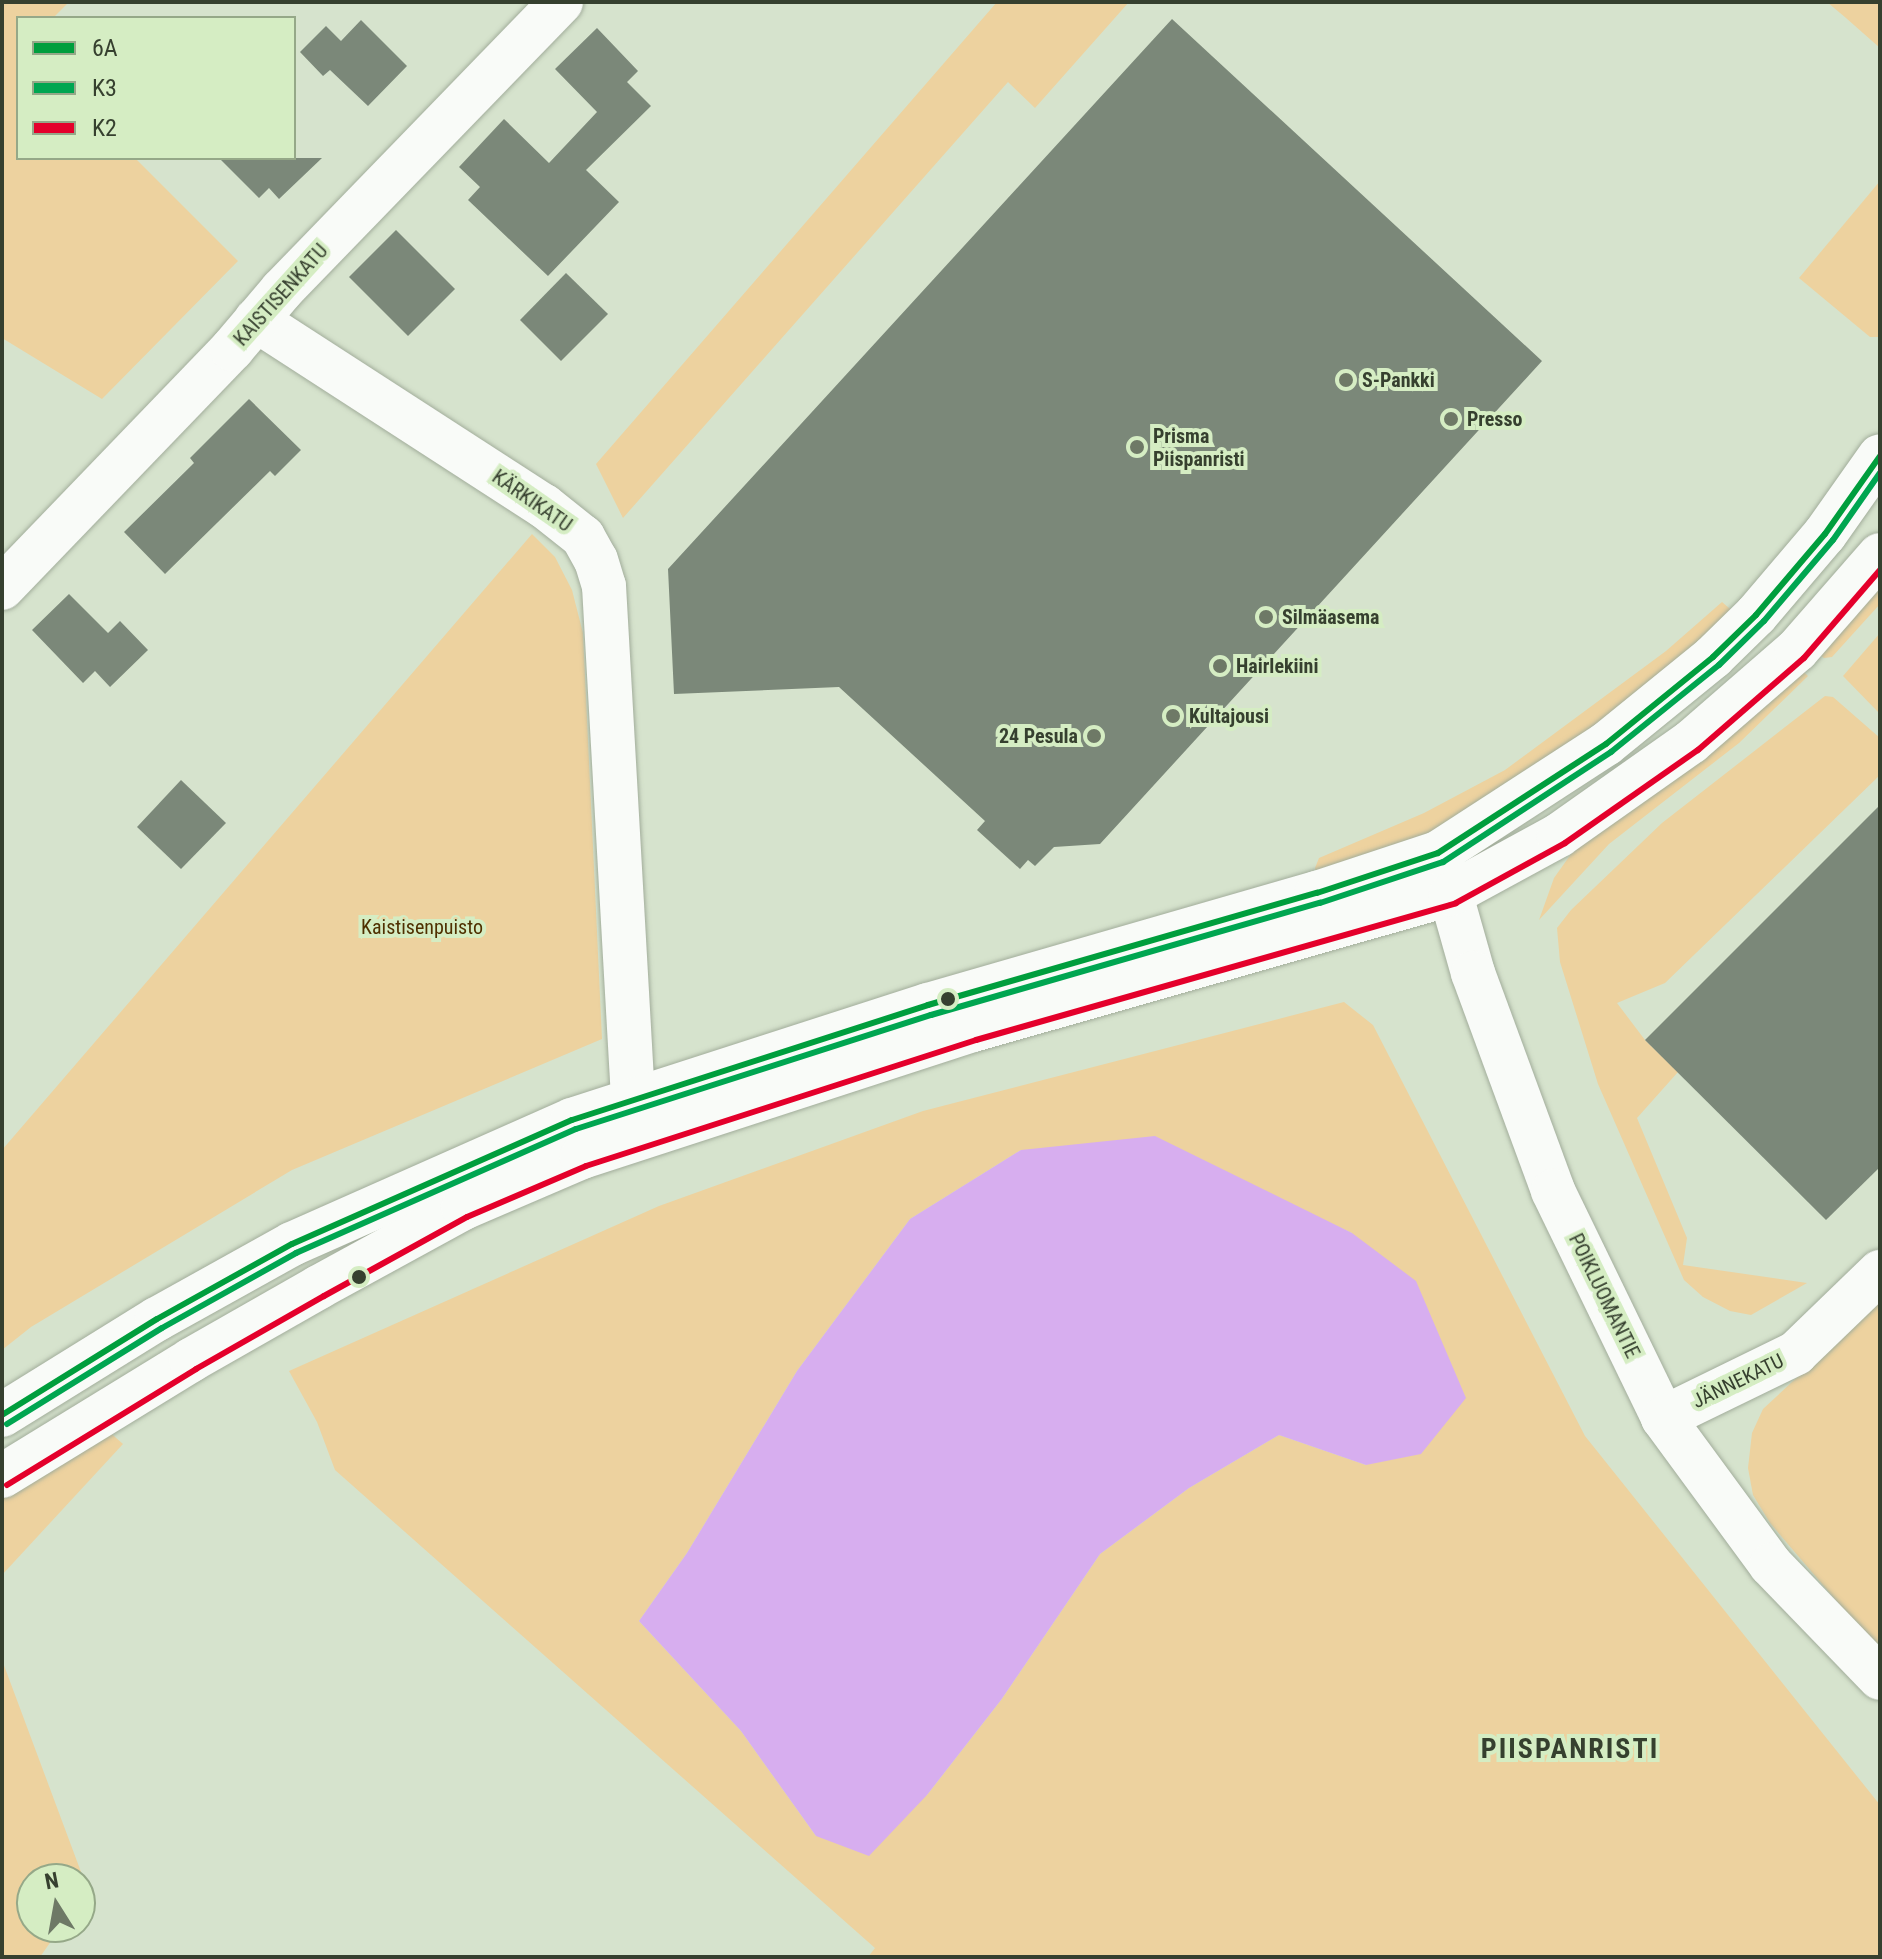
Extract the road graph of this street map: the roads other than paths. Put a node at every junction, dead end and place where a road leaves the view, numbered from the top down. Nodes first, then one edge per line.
1 (561, 2) edge
2 (256, 320) junction
3 (1880, 456) edge
4 (1880, 555) edge
5 (2, 588) edge
6 (1438, 853) junction
7 (1451, 894) junction
8 (638, 1116) junction
9 (1880, 1272) edge
10 (2, 1415) edge
11 (1663, 1418) junction
12 (2, 1476) edge
13 (1880, 1678) edge

1 - 2 street, KAISTISENKATU
2 - 5 street, KAISTISENKATU
2 - 8 street, KÄRKIKATU
3 - 6 street
4 - 7 street
6 - 7 street, POIKLUOMANTIE
6 - 8 street
7 - 8 street
7 - 11 street, POIKLUOMANTIE
8 - 10 street
8 - 12 street
9 - 11 street, JÄNNEKATU
11 - 13 street, POIKLUOMANTIE

